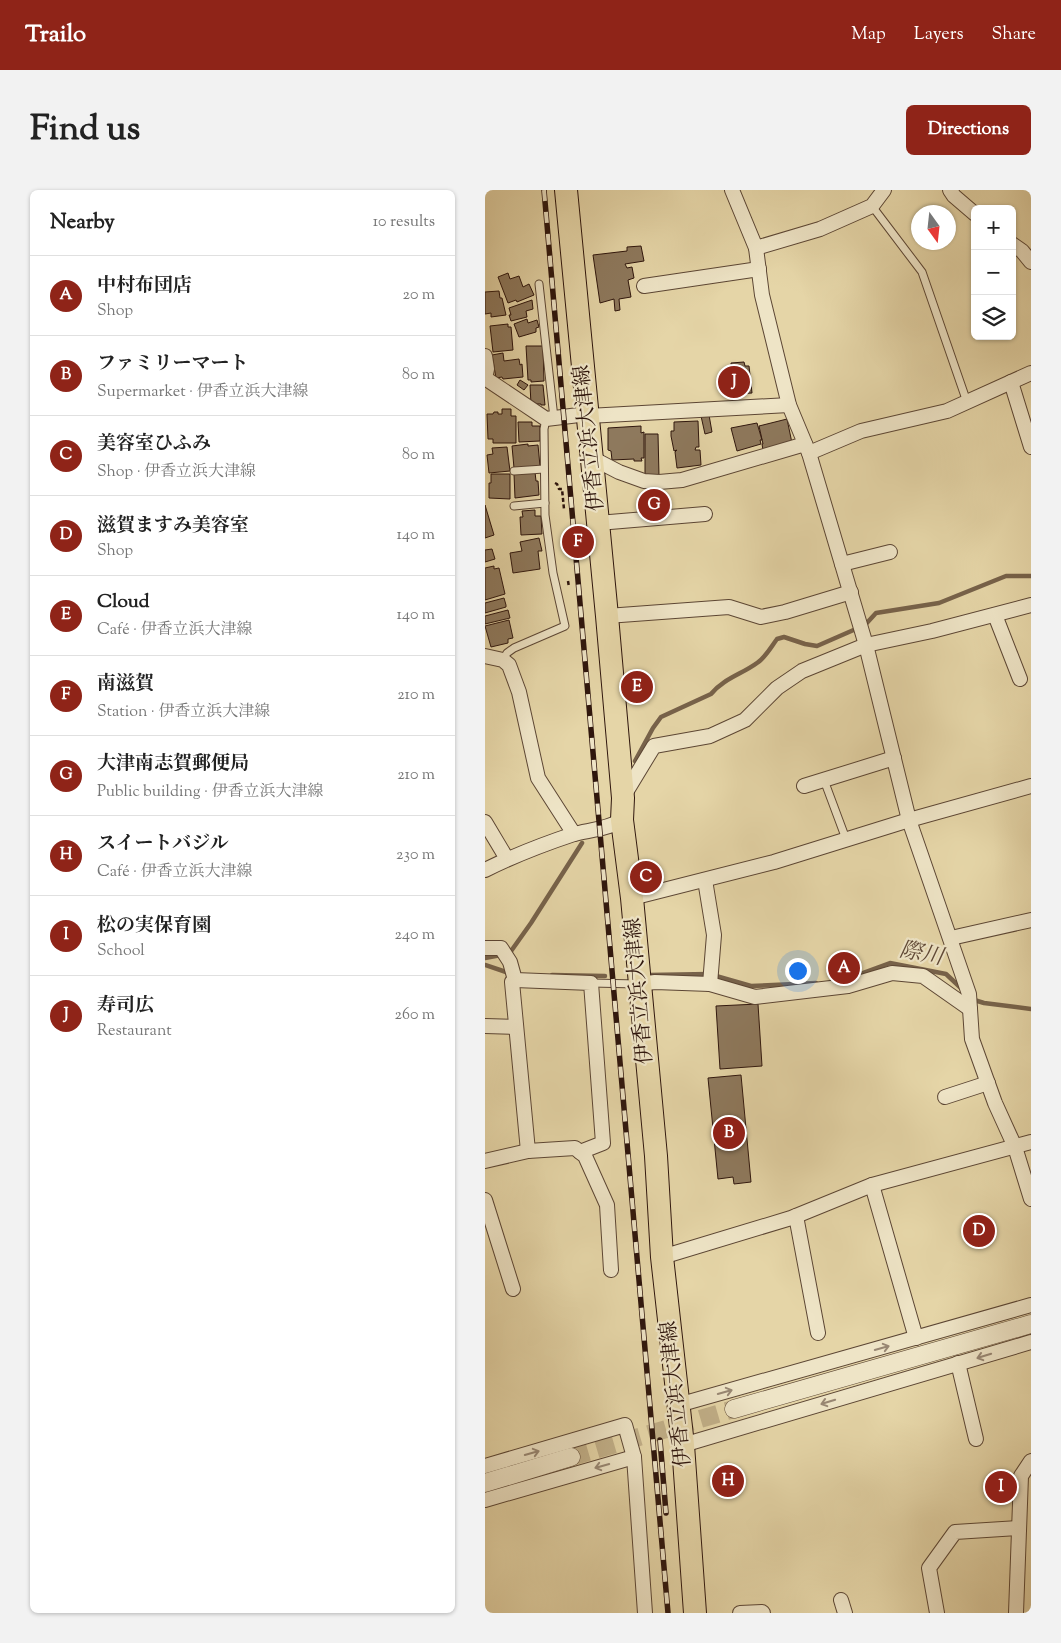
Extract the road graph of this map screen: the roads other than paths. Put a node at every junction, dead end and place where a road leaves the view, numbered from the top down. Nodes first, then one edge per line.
1 (566, 190) edge
2 (732, 190) edge
3 (884, 190) edge
4 (950, 190) edge
5 (872, 206) junction
6 (971, 211) edge
7 (1016, 247) edge
8 (756, 248) junction
9 (1031, 262) edge
10 (759, 268) junction
11 (539, 284) dead end
12 (644, 286) dead end
13 (485, 356) edge
14 (1031, 373) edge
15 (485, 378) edge
16 (1011, 382) junction
17 (967, 402) junction
18 (789, 405) junction
19 (587, 416) junction
20 (550, 419) junction
21 (1031, 447) edge
22 (807, 448) junction
23 (592, 458) junction
24 (544, 468) junction
25 (514, 471) dead end
26 (545, 503) junction
27 (514, 506) dead end
28 (705, 514) dead end
29 (598, 523) junction
30 (890, 552) dead end
31 (843, 564) junction
32 (851, 592) junction
33 (1031, 605) edge
34 (995, 614) junction
35 (607, 616) junction
36 (865, 641) junction
37 (485, 656) edge
38 (503, 660) junction
39 (1020, 679) dead end
40 (894, 758) junction
41 (824, 780) junction
42 (804, 786) dead end
43 (1031, 786) edge
44 (623, 798) junction
45 (622, 820) junction
46 (909, 820) junction
47 (485, 822) edge
48 (574, 834) junction
49 (846, 839) junction
50 (507, 859) junction
51 (485, 870) edge
52 (705, 880) junction
53 (632, 898) junction
54 (1031, 920) edge
55 (951, 938) junction
56 (485, 948) edge
57 (515, 979) junction
58 (591, 983) junction
59 (710, 983) junction
60 (639, 984) junction
61 (970, 1003) junction
62 (485, 1026) edge
63 (516, 1027) junction
64 (988, 1083) junction
65 (945, 1097) dead end
66 (1031, 1142) edge
67 (1015, 1147) junction
68 (527, 1151) junction
69 (580, 1152) junction
70 (485, 1161) edge
71 (872, 1185) junction
72 (1031, 1199) edge
73 (485, 1200) edge
74 (796, 1216) junction
75 (662, 1257) junction
76 (611, 1270) dead end
77 (513, 1289) dead end
78 (1031, 1305) edge
79 (1031, 1324) edge
80 (819, 1333) dead end
81 (916, 1338) junction
82 (1031, 1342) edge
83 (958, 1363) junction
84 (679, 1405) junction
85 (734, 1409) tunnel mouth
86 (976, 1439) dead end
87 (683, 1445) junction
88 (571, 1457) tunnel mouth
89 (634, 1457) junction
90 (1031, 1461) edge
91 (485, 1466) edge
92 (485, 1483) edge
93 (485, 1500) edge
94 (1019, 1528) junction
95 (645, 1613) edge
96 (695, 1613) edge
97 (740, 1613) edge
98 (763, 1613) edge
99 (937, 1613) edge
100 (1017, 1613) edge

1 - 19 main road, 伊香立浜大津線
2 - 8 street
3 - 5 street
4 - 6 street
5 - 8 street
5 - 17 lane
7 - 9 street
8 - 10 street
10 - 12 street
10 - 18 street
11 - 20 lane
13 - 15 street
14 - 16 street
15 - 20 street
16 - 17 street
16 - 21 street
17 - 22 street
18 - 19 street
18 - 22 street
19 - 20 street
19 - 23 main road, 伊香立浜大津線
20 - 24 lane
22 - 23 street
22 - 31 street
23 - 29 main road, 伊香立浜大津線
24 - 25 lane
24 - 26 lane
26 - 27 lane
26 - 38 lane
28 - 29 street
29 - 35 main road, 伊香立浜大津線
30 - 31 street
31 - 32 street
32 - 35 street
32 - 36 street
33 - 34 street
34 - 36 street
34 - 39 street
35 - 44 main road, 伊香立浜大津線
36 - 40 street
36 - 44 street
37 - 38 street
38 - 48 street
40 - 41 street
40 - 46 street
41 - 42 street
41 - 49 lane
43 - 46 street
44 - 45 main road, 伊香立浜大津線
45 - 48 street
45 - 53 main road, 伊香立浜大津線
46 - 49 street
46 - 55 street
47 - 50 street
48 - 50 street
49 - 52 street
50 - 51 street
52 - 53 street
52 - 59 street
53 - 60 main road, 伊香立浜大津線
54 - 55 street
55 - 61 street
56 - 57 street
57 - 58 street
57 - 63 street
58 - 60 lane
58 - 69 street
59 - 60 street
59 - 61 street
60 - 75 main road, 伊香立浜大津線
61 - 64 street
62 - 63 street
63 - 68 street
64 - 65 street
64 - 67 street
66 - 67 street
67 - 71 street
67 - 72 street
68 - 69 street
68 - 70 street
69 - 76 street
71 - 74 street
71 - 81 street
73 - 77 street
74 - 75 street
74 - 80 street
75 - 84 main road, 伊香立浜大津線
78 - 81 street
79 - 85 street
84 -> 81 street
82 -> 83 street
83 - 86 street
83 -> 87 street
84 - 87 main road, 伊香立浜大津線
87 - 96 main road, 伊香立浜大津線
88 - 92 street
91 -> 89 street
89 -> 93 street
89 - 95 street
90 - 94 street
94 - 99 street
94 - 100 street
97 - 98 street

